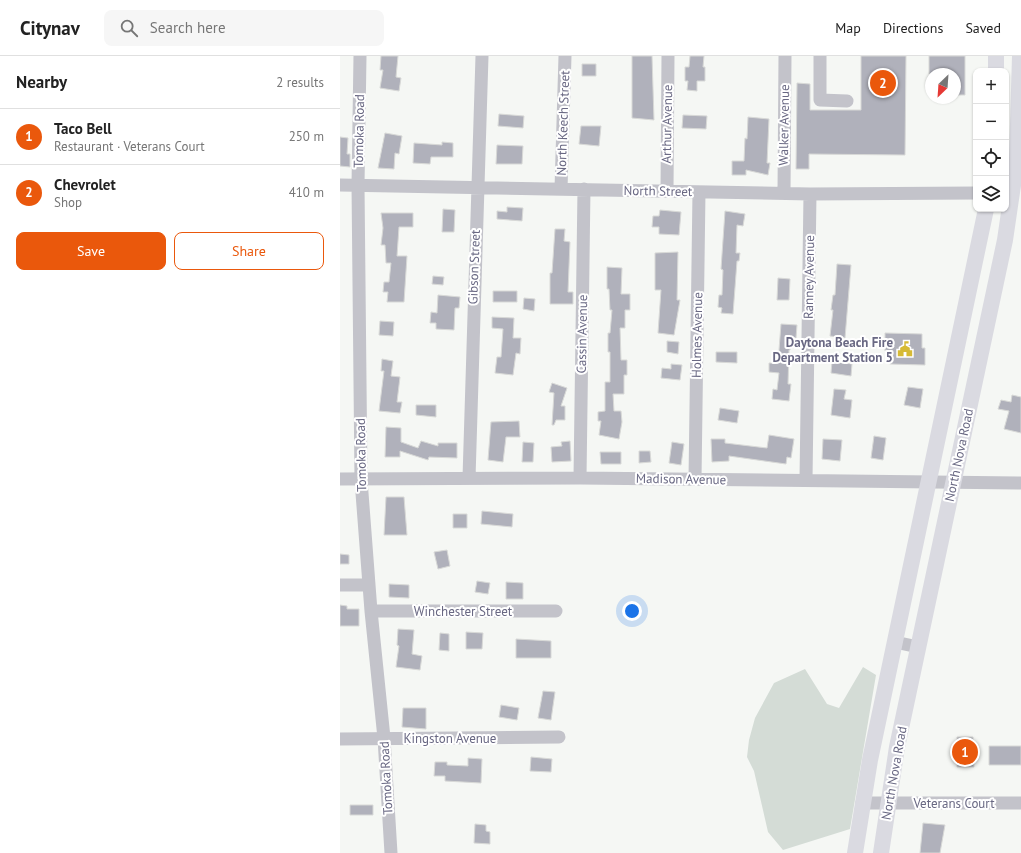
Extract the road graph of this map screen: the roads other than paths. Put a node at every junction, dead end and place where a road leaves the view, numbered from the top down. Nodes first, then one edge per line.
1 (360, 56) edge
2 (482, 56) edge
3 (565, 56) edge
4 (668, 56) edge
5 (785, 56) edge
6 (820, 56) edge
7 (996, 56) edge
8 (1020, 56) edge
9 (996, 68) edge
10 (847, 101) dead end
11 (340, 185) edge
12 (358, 186) junction
13 (476, 188) junction
14 (561, 189) junction
15 (584, 189) junction
16 (667, 191) junction
17 (1013, 191) edge
18 (699, 192) junction
19 (784, 193) junction
20 (973, 193) edge
21 (810, 194) junction
22 (985, 212) edge
23 (999, 212) edge
24 (1005, 240) junction
25 (469, 478) junction
26 (580, 478) junction
27 (340, 479) edge
28 (695, 479) junction
29 (361, 480) junction
30 (806, 480) junction
31 (929, 482) junction
32 (953, 482) junction
33 (1021, 483) edge
34 (340, 585) edge
35 (368, 585) junction
36 (371, 611) junction
37 (556, 611) dead end
38 (895, 642) junction
39 (918, 647) junction
40 (384, 738) junction
41 (559, 738) dead end
42 (340, 739) edge
43 (862, 803) junction
44 (888, 803) junction
45 (1021, 803) edge
46 (391, 853) edge
47 (855, 853) edge
48 (881, 853) edge

1 - 12 street, Tomoka Road
2 - 13 street, Gibson Street
3 - 14 street, North Keech Street
4 - 16 street, Arthur Avenue
5 - 19 street, Walker Avenue
6 - 10 street
7 - 9 main road
8 - 17 main road, North Nova Road
11 - 12 street, North Street
12 - 13 street, North Street
12 - 29 street, Tomoka Road
13 - 14 street, North Street
13 - 25 street, Gibson Street
14 - 15 street, North Street
15 - 16 street, North Street
15 - 26 street, Cassin Avenue
16 - 18 street, North Street
17 - 24 main road, North Nova Road
18 - 19 street, North Street
18 - 28 street, Holmes Avenue
19 - 21 street, North Street
20 - 21 street, North Street
21 - 30 street, Ranney Avenue
22 - 31 main road, North Nova Road
23 - 24 main road
24 - 32 main road, North Nova Road
25 - 26 street, Madison Avenue
25 - 29 street, Madison Avenue
26 - 28 street, Madison Avenue
27 - 29 street, Madison Avenue
28 - 30 street, Madison Avenue
29 - 35 street, Tomoka Road
30 - 31 street, Madison Avenue
31 - 32 street, Madison Avenue
31 - 38 main road, North Nova Road
32 - 33 street, Madison Avenue
32 - 39 main road, North Nova Road
34 - 35 street
35 - 36 street, Tomoka Road
36 - 37 street, Winchester Street
36 - 40 street, Tomoka Road
38 - 39 street
38 - 43 main road, North Nova Road
39 - 44 main road, North Nova Road
40 - 41 street, Kingston Avenue
40 - 42 street, Kingston Avenue
40 - 46 street, Tomoka Road
43 - 44 street, Veterans Court
43 - 47 main road, North Nova Road
44 - 45 street, Veterans Court
44 - 48 main road, North Nova Road

